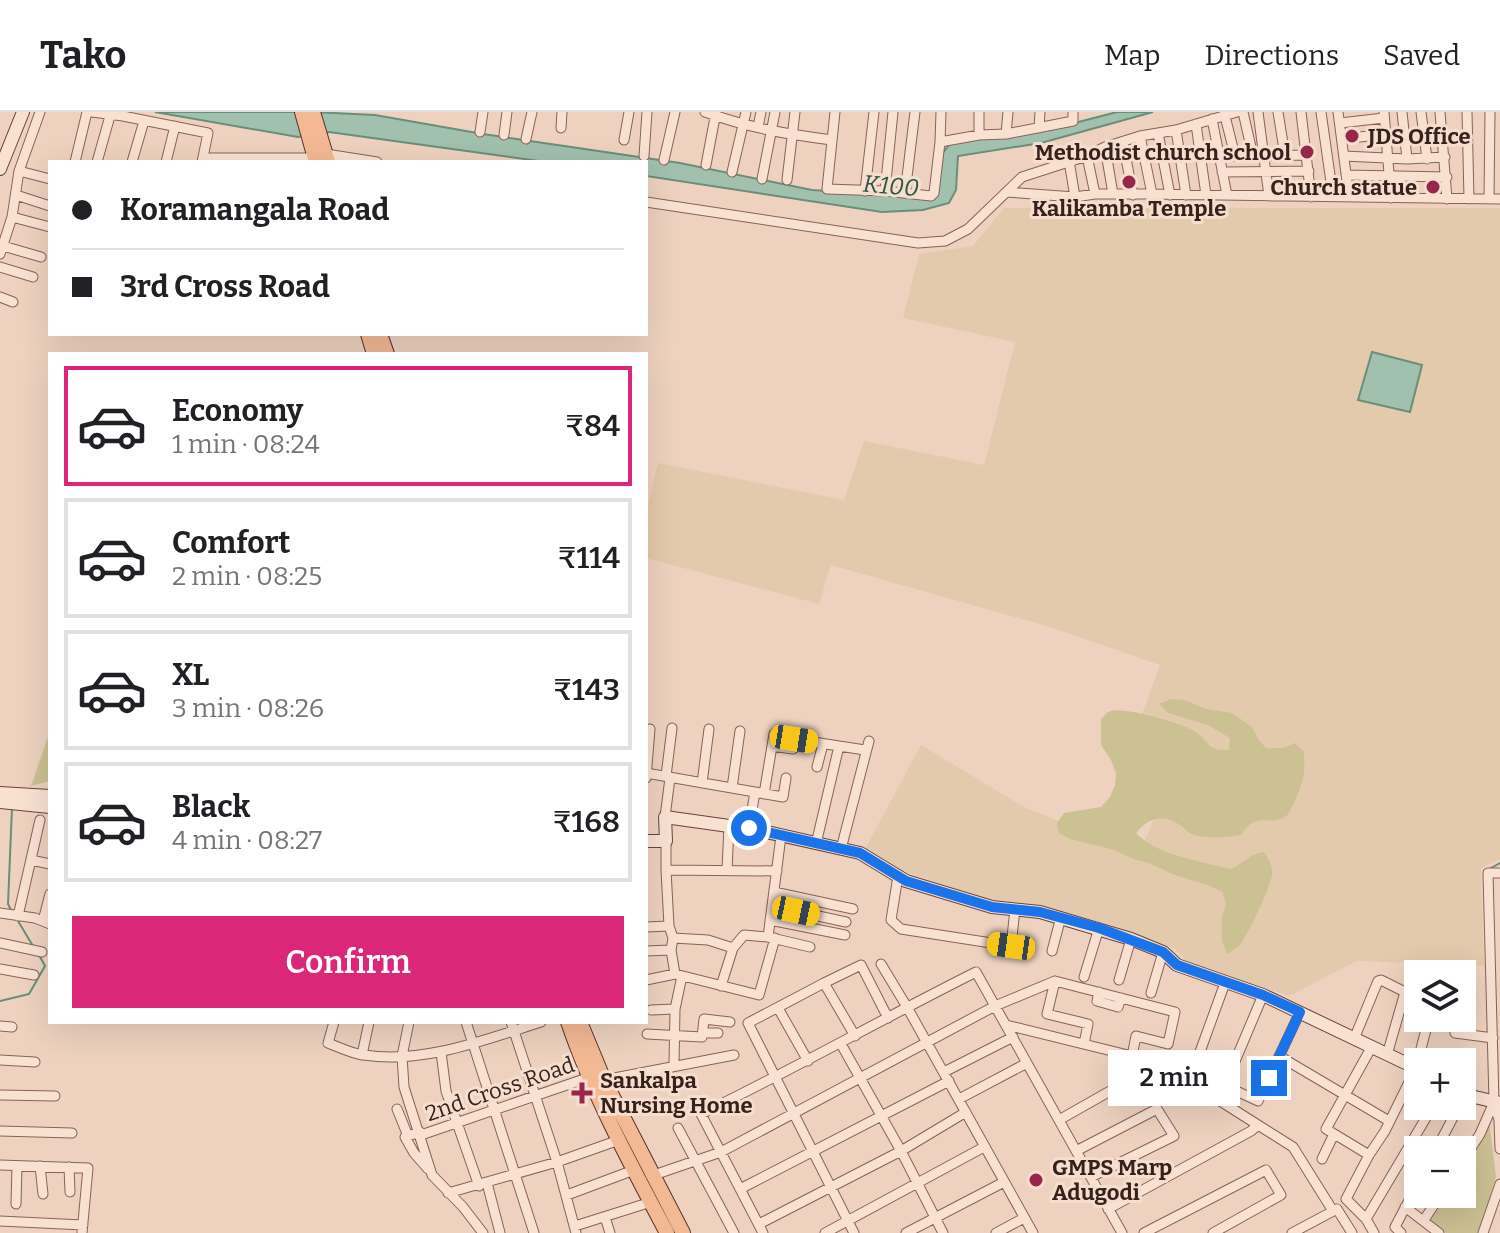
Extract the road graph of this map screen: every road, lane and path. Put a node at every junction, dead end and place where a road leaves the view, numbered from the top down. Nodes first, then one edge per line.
1 (15, 112) edge
2 (23, 112) edge
3 (40, 112) edge
4 (89, 112) edge
5 (302, 112) edge
6 (313, 112) edge
7 (483, 112) edge
8 (507, 112) edge
9 (532, 112) edge
10 (562, 112) edge
11 (629, 112) edge
12 (647, 112) edge
13 (675, 112) edge
14 (746, 112) edge
15 (761, 112) edge
16 (775, 112) edge
17 (795, 112) edge
18 (835, 112) edge
19 (874, 112) edge
20 (893, 112) edge
21 (915, 112) edge
22 (941, 112) edge
23 (979, 112) edge
24 (1008, 112) edge
25 (1040, 112) edge
26 (1073, 112) edge
27 (1237, 112) edge
28 (1243, 112) edge
29 (1258, 112) edge
30 (1278, 112) edge
31 (1301, 112) edge
32 (1321, 112) edge
33 (1402, 112) edge
34 (1421, 112) edge
35 (1440, 112) edge
36 (1467, 112) edge
37 (1490, 112) edge
38 (712, 113) edge
39 (1500, 113) edge
40 (1384, 115) edge
41 (110, 116) junction
42 (1225, 116) junction
43 (1339, 118) edge
44 (1212, 119) junction
45 (144, 121) junction
46 (1196, 124) junction
47 (743, 125) junction
48 (175, 126) junction
49 (758, 127) junction
50 (561, 128) dead end
51 (1039, 128) junction
52 (1176, 130) junction
53 (480, 132) dead end
54 (770, 132) junction
55 (1158, 133) junction
56 (791, 134) junction
57 (1006, 134) junction
58 (1386, 134) junction
59 (504, 135) dead end
60 (979, 135) junction
61 (1140, 136) junction
62 (526, 139) dead end
63 (1342, 139) junction
64 (624, 140) dead end
65 (832, 140) junction
66 (940, 142) junction
67 (1123, 143) junction
68 (0, 146) edge
69 (1105, 147) junction
70 (1307, 155) junction
71 (644, 156) dead end
72 (1087, 156) junction
73 (1219, 156) junction
74 (1235, 156) junction
75 (1253, 156) junction
76 (1285, 156) junction
77 (1344, 156) junction
78 (1265, 157) junction
79 (1445, 157) junction
80 (1389, 158) junction
81 (321, 159) edge
82 (1407, 159) junction
83 (1427, 159) junction
84 (76, 160) edge
85 (98, 160) edge
86 (133, 160) edge
87 (166, 160) edge
88 (202, 160) edge
89 (243, 160) edge
90 (664, 160) dead end
91 (1069, 161) junction
92 (706, 165) dead end
93 (0, 169) edge
94 (19, 171) junction
95 (1309, 171) junction
96 (732, 172) dead end
97 (1222, 172) junction
98 (1266, 172) junction
99 (1346, 175) junction
100 (1391, 176) junction
101 (1447, 177) junction
102 (48, 178) edge
103 (762, 179) dead end
104 (787, 180) dead end
105 (865, 191) junction
106 (885, 191) junction
107 (1007, 192) junction
108 (905, 193) junction
109 (1095, 194) junction
110 (1113, 194) junction
111 (1152, 194) junction
112 (16, 195) junction
113 (1133, 195) junction
114 (1170, 195) junction
115 (1186, 195) junction
116 (1206, 195) junction
117 (1227, 195) junction
118 (1269, 196) junction
119 (1333, 196) junction
120 (1075, 197) junction
121 (1311, 197) junction
122 (1349, 197) junction
123 (1391, 198) junction
124 (1489, 198) junction
125 (1447, 199) junction
126 (1469, 199) junction
127 (1500, 199) edge
128 (648, 202) edge
129 (48, 205) edge
130 (12, 217) junction
131 (48, 226) edge
132 (1, 250) edge
133 (41, 257) dead end
134 (0, 267) edge
135 (33, 277) dead end
136 (0, 297) edge
137 (13, 302) dead end
138 (672, 728) dead end
139 (650, 729) dead end
140 (709, 729) dead end
141 (740, 731) dead end
142 (774, 734) dead end
143 (823, 744) junction
144 (772, 746) junction
145 (839, 746) junction
146 (648, 752) edge
147 (817, 767) dead end
148 (648, 775) edge
149 (668, 777) junction
150 (786, 778) dead end
151 (702, 783) junction
152 (732, 788) junction
153 (0, 793) edge
154 (760, 793) junction
155 (48, 796) edge
156 (0, 802) edge
157 (48, 807) edge
158 (665, 817) junction
159 (40, 820) dead end
160 (729, 826) junction
161 (749, 828) junction
162 (781, 836) junction
163 (648, 841) edge
164 (666, 841) junction
165 (816, 844) junction
166 (841, 849) junction
167 (31, 860) junction
168 (48, 864) edge
169 (666, 870) junction
170 (727, 870) junction
171 (777, 871) junction
172 (1500, 873) edge
173 (898, 876) junction
174 (774, 892) junction
175 (772, 906) junction
176 (853, 909) dead end
177 (1015, 909) junction
178 (12, 914) edge
179 (1061, 917) junction
180 (770, 920) junction
181 (846, 922) dead end
182 (47, 923) edge
183 (669, 926) junction
184 (648, 927) edge
185 (1099, 928) junction
186 (845, 935) dead end
187 (673, 938) junction
188 (772, 938) junction
189 (1131, 939) junction
190 (0, 943) edge
191 (1011, 946) junction
192 (810, 947) dead end
193 (733, 948) junction
194 (1024, 948) dead end
195 (671, 950) junction
196 (648, 951) edge
197 (1052, 951) dead end
198 (42, 952) dead end
199 (1163, 952) junction
200 (881, 964) dead end
201 (0, 969) edge
202 (34, 975) dead end
203 (678, 975) junction
204 (1084, 977) dead end
205 (648, 980) edge
206 (1119, 980) dead end
207 (1055, 981) junction
208 (824, 983) junction
209 (1225, 983) junction
210 (721, 986) junction
211 (1404, 992) edge
212 (1151, 993) dead end
213 (1263, 995) junction
214 (1404, 996) edge
215 (995, 1006) junction
216 (907, 1007) junction
217 (778, 1008) junction
218 (675, 1009) junction
219 (651, 1010) dead end
220 (1300, 1012) junction
221 (888, 1018) junction
222 (730, 1022) dead end
223 (333, 1024) edge
224 (369, 1024) edge
225 (409, 1024) edge
226 (467, 1024) edge
227 (569, 1024) edge
228 (581, 1024) edge
229 (1006, 1025) junction
230 (0, 1026) edge
231 (512, 1026) edge
232 (12, 1027) dead end
233 (703, 1033) junction
234 (718, 1033) dead end
235 (1455, 1033) dead end
236 (647, 1034) dead end
237 (674, 1035) junction
238 (855, 1036) junction
239 (1013, 1037) junction
240 (1493, 1038) junction
241 (1354, 1039) junction
242 (927, 1042) junction
243 (473, 1043) junction
244 (841, 1044) junction
245 (1084, 1044) junction
246 (1371, 1048) junction
247 (441, 1052) junction
248 (362, 1055) junction
249 (734, 1055) dead end
250 (1387, 1055) junction
251 (402, 1056) junction
252 (1279, 1056) junction
253 (0, 1060) edge
254 (808, 1061) junction
255 (35, 1062) dead end
256 (1404, 1062) edge
257 (1027, 1063) junction
258 (674, 1065) junction
259 (946, 1076) junction
260 (859, 1077) junction
261 (597, 1078) junction
262 (775, 1079) junction
263 (1225, 1085) junction
264 (1404, 1093) edge
265 (0, 1095) edge
266 (1344, 1095) junction
267 (55, 1096) dead end
268 (536, 1097) junction
269 (959, 1099) junction
270 (1476, 1101) edge
271 (1497, 1103) edge
272 (397, 1109) dead end
273 (493, 1109) junction
274 (966, 1112) junction
275 (793, 1113) junction
276 (881, 1116) junction
277 (1059, 1120) junction
278 (1425, 1120) edge
279 (1389, 1121) junction
280 (457, 1122) junction
281 (1258, 1125) junction
282 (678, 1128) dead end
283 (0, 1131) edge
284 (1330, 1132) junction
285 (72, 1133) dead end
286 (420, 1133) junction
287 (408, 1136) junction
288 (619, 1140) junction
289 (1476, 1140) edge
290 (984, 1147) junction
291 (1500, 1149) edge
292 (814, 1151) junction
293 (901, 1151) junction
294 (1076, 1151) junction
295 (721, 1152) junction
296 (1369, 1155) junction
297 (1322, 1159) dead end
298 (695, 1160) junction
299 (557, 1162) junction
300 (0, 1165) edge
301 (17, 1166) junction
302 (40, 1166) junction
303 (69, 1167) junction
304 (432, 1175) junction
305 (515, 1175) junction
306 (642, 1176) junction
307 (1091, 1177) junction
308 (1004, 1182) junction
309 (483, 1184) junction
310 (917, 1184) junction
311 (1500, 1184) edge
312 (832, 1188) junction
313 (740, 1189) junction
314 (70, 1192) dead end
315 (448, 1193) junction
316 (43, 1194) dead end
317 (567, 1195) junction
318 (651, 1202) junction
319 (16, 1204) dead end
320 (1405, 1208) edge
321 (1406, 1208) edge
322 (1432, 1208) edge
323 (1108, 1209) junction
324 (1333, 1211) junction
325 (605, 1217) junction
326 (1024, 1218) junction
327 (847, 1219) junction
328 (935, 1219) junction
329 (1366, 1219) junction
330 (1424, 1220) junction
331 (0, 1221) edge
332 (83, 1229) edge
333 (761, 1229) edge
334 (576, 1230) edge
335 (1398, 1230) edge
336 (483, 1233) edge
337 (500, 1233) edge
338 (534, 1233) edge
339 (610, 1233) edge
340 (667, 1233) edge
341 (683, 1233) edge
342 (734, 1233) edge
343 (825, 1233) edge
344 (854, 1233) edge
345 (906, 1233) edge
346 (943, 1233) edge
347 (996, 1233) edge
348 (1033, 1233) edge
349 (1122, 1233) edge
350 (1144, 1233) edge
351 (1213, 1233) edge
352 (1292, 1233) edge
353 (1352, 1233) edge
354 (1374, 1233) edge
355 (1439, 1233) edge
356 (1483, 1233) edge

1 - 68 street
2 - 93 street
3 - 94 street
4 - 41 street
4 - 84 street
5 - 81 main road
6 - 81 main road
7 - 53 street
8 - 59 street
9 - 62 street
10 - 50 street
11 - 64 street
12 - 71 street
13 - 90 street
14 - 47 street
15 - 49 street
16 - 54 street
17 - 56 street
18 - 65 street
19 - 105 street
20 - 106 street
21 - 108 street
22 - 66 street
23 - 60 street
24 - 57 street
25 - 51 street
26 - 51 street
27 - 42 street
28 - 75 street
29 - 78 street
30 - 76 street
31 - 70 street
32 - 119 street
33 - 82 street
34 - 83 street
35 - 79 street
36 - 126 street
37 - 39 street
37 - 124 street
38 - 47 street
38 - 92 street
40 - 43 street
40 - 58 street
41 - 45 street
41 - 85 street
42 - 44 street
42 - 74 street
43 - 63 street
44 - 46 street
44 - 73 street
45 - 48 street
45 - 86 street
46 - 52 street
46 - 116 street
47 - 49 street
47 - 96 street
48 - 87 street
48 - 88 street
49 - 54 street
51 - 57 street
52 - 55 street
52 - 115 street
54 - 56 street
54 - 103 street
55 - 61 street
55 - 114 street
56 - 65 street
56 - 104 street
57 - 60 street
58 - 63 street
58 - 80 street
60 - 66 street
61 - 67 street
61 - 111 street
63 - 77 street
65 - 105 street
66 - 108 street
67 - 69 street
67 - 113 street
69 - 72 street
69 - 110 street
70 - 76 street
70 - 95 street
72 - 91 street
72 - 109 street
73 - 74 street
73 - 97 street
74 - 75 street
75 - 78 street
76 - 78 street
77 - 80 street
77 - 99 street
78 - 98 street
79 - 83 street
79 - 101 street
80 - 82 street
80 - 100 street
81 - 89 street
82 - 83 street
88 - 89 street
91 - 107 street
91 - 120 street
94 - 102 street
94 - 112 street
95 - 98 street
95 - 121 street
97 - 98 street
97 - 117 street
98 - 118 street
99 - 100 street
99 - 122 street
100 - 101 street
100 - 123 street
101 - 125 street
105 - 106 street
106 - 108 street
107 - 120 street
107 - 128 street
109 - 110 street
109 - 120 street
110 - 113 street
111 - 113 street
111 - 114 street
112 - 129 street
112 - 130 street
114 - 115 street
115 - 116 street
116 - 117 street
117 - 118 street
118 - 121 street
119 - 121 street
119 - 122 street
122 - 123 street
123 - 125 street
124 - 126 street
124 - 127 street
125 - 126 street
130 - 131 street
130 - 132 street
132 - 133 street
134 - 135 street
136 - 137 street
138 - 149 street
139 - 146 street
140 - 151 street
141 - 152 street
142 - 144 street
143 - 144 street
143 - 145 street
143 - 147 street
144 - 154 street
145 - 165 street
145 - 166 street
148 - 149 street
149 - 151 street
149 - 158 street
150 - 154 street
151 - 152 street
152 - 154 street
153 - 155 street
154 - 161 street
156 - 157 street
158 - 160 street
158 - 164 street
159 - 167 street
160 - 161 street
160 - 170 street
161 - 162 street
162 - 165 street
162 - 171 street
163 - 164 street
164 - 169 street
165 - 166 street
166 - 173 street
167 - 168 street
167 - 178 street
169 - 170 street
169 - 183 street
170 - 171 street
171 - 174 street
172 - 240 street
173 - 177 street
173 - 191 street
174 - 175 street
174 - 176 street
175 - 180 street
175 - 181 street
177 - 179 street
177 - 191 street
178 - 182 street
179 - 185 street
179 - 197 street
180 - 186 street
180 - 188 street
183 - 184 street
183 - 187 street
185 - 189 street
185 - 204 street
187 - 193 street
187 - 195 street
188 - 192 street
188 - 193 street
188 - 210 street
189 - 199 street
189 - 206 street
190 - 198 street
191 - 194 street
193 - 210 street
195 - 196 street
195 - 203 street
199 - 209 street
199 - 212 street
200 - 216 street
201 - 202 street
203 - 205 street
203 - 210 street
203 - 218 street
207 - 215 street
207 - 245 street
207 - 245 street
208 - 217 street
208 - 221 street
208 - 238 street
209 - 213 street
209 - 263 street
211 - 241 street
213 - 220 street
213 - 263 street
214 - 250 street
215 - 216 street
215 - 229 street
215 - 242 street
216 - 221 street
216 - 242 street
217 - 254 street
217 - 262 street
218 - 219 street
218 - 237 street
220 - 241 street
220 - 252 street
221 - 238 street
222 - 233 street
223 - 248 street
224 - 248 street
225 - 251 street
226 - 243 street
227 - 261 main road
228 - 261 main road
229 - 239 street
229 - 245 street
230 - 232 street
231 - 243 street
231 - 268 street
233 - 234 street
233 - 237 street
235 - 240 street
236 - 237 street
237 - 258 street
238 - 244 street
239 - 257 street
239 - 259 street
240 - 271 street
241 - 246 street
242 - 259 street
242 - 260 street
243 - 247 street
243 - 273 street
244 - 254 street
244 - 260 street
246 - 250 street
246 - 266 street
247 - 251 street
247 - 280 street
248 - 251 street
249 - 258 street, 2nd Cross Road
250 - 256 street
251 - 286 street
252 - 263 street
252 - 266 street
253 - 255 street
254 - 262 street
257 - 269 street
257 - 277 street
258 - 261 street, 2nd Cross Road
259 - 269 street
259 - 276 street
260 - 275 street
260 - 276 street
261 - 268 street, 2nd Cross Road
261 - 288 main road
261 - 306 main road
262 - 275 street
262 - 295 street
264 - 279 street
265 - 267 street
266 - 279 street
266 - 284 street
268 - 273 street, 2nd Cross Road
268 - 299 street
269 - 274 street
270 - 271 street
271 - 289 street
271 - 291 street
272 - 287 street
273 - 280 street, 2nd Cross Road
273 - 305 street
274 - 290 street
274 - 293 street
275 - 292 street
275 - 295 street
276 - 292 street
276 - 293 street
277 - 281 street
277 - 294 street
278 - 329 street
279 - 296 street
280 - 286 street, 2nd Cross Road
280 - 309 street
281 - 323 street
281 - 324 street
282 - 298 street
283 - 285 street
284 - 296 street
284 - 297 street
286 - 287 street, 2nd Cross Road
286 - 304 street
287 - 304 street
288 - 299 street
288 - 306 main road
290 - 308 street
290 - 310 street
292 - 312 street
292 - 313 street
293 - 310 street
293 - 312 street
294 - 307 street
294 - 307 street
295 - 298 street
295 - 313 street
296 - 329 street
298 - 306 street
298 - 342 street
299 - 305 street
299 - 317 street
300 - 301 street
301 - 302 street
301 - 319 street
302 - 303 street
302 - 316 street
303 - 314 street
303 - 332 street
304 - 315 street
305 - 309 street
305 - 338 street
306 - 317 street
306 - 318 main road
306 - 341 main road
307 - 323 street
308 - 326 street
308 - 328 street
309 - 315 street
309 - 337 street
310 - 327 street
310 - 328 street
311 - 356 street
312 - 327 street
312 - 333 street
313 - 333 street
315 - 336 street
317 - 334 street
318 - 325 street
318 - 340 main road
320 - 335 street
321 - 330 street
322 - 330 street
323 - 349 street
324 - 352 street
324 - 353 street
325 - 334 street
325 - 339 street
326 - 347 street
326 - 348 street
327 - 343 street
327 - 344 street
328 - 345 street
328 - 346 street
329 - 354 street
330 - 355 street
331 - 332 street
350 - 351 street

